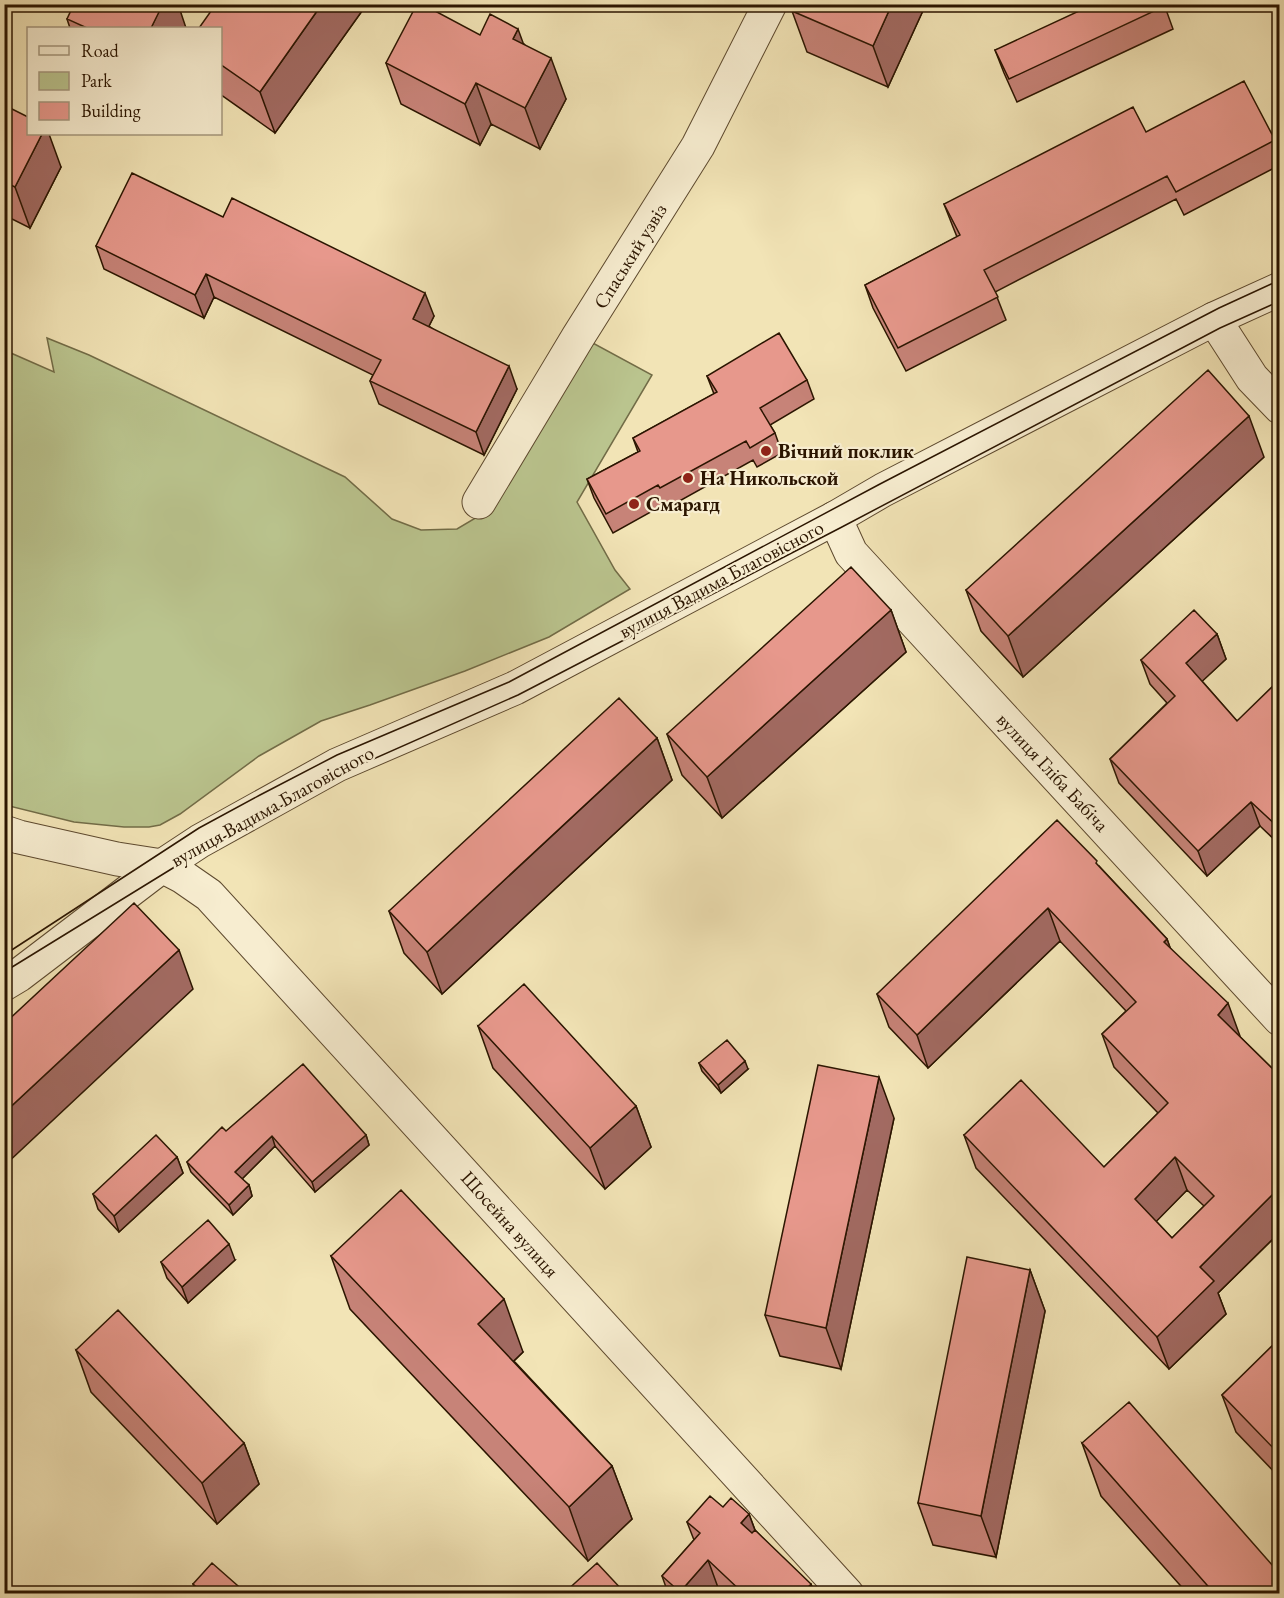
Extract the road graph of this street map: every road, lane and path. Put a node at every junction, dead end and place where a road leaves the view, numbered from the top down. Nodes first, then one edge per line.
1 (770, 4) edge
2 (1280, 289) edge
3 (1215, 319) junction
4 (1280, 407) edge
5 (479, 502) dead end
6 (835, 518) junction
7 (4, 832) edge
8 (162, 866) junction
9 (9, 983) edge
10 (1280, 1019) edge
11 (847, 1593) edge

1 - 5 street, Спаський узвіз
2 - 3 street, вулиця Вадима Благовісного
3 - 4 street
3 - 6 street, вулиця Вадима Благовісного
6 - 8 street, вулиця Вадима Благовісного
6 - 10 street, вулиця Гліба Бабіча
7 - 8 street
8 - 9 street, вулиця Вадима Благовісного
8 - 11 street, Шосейна вулиця

